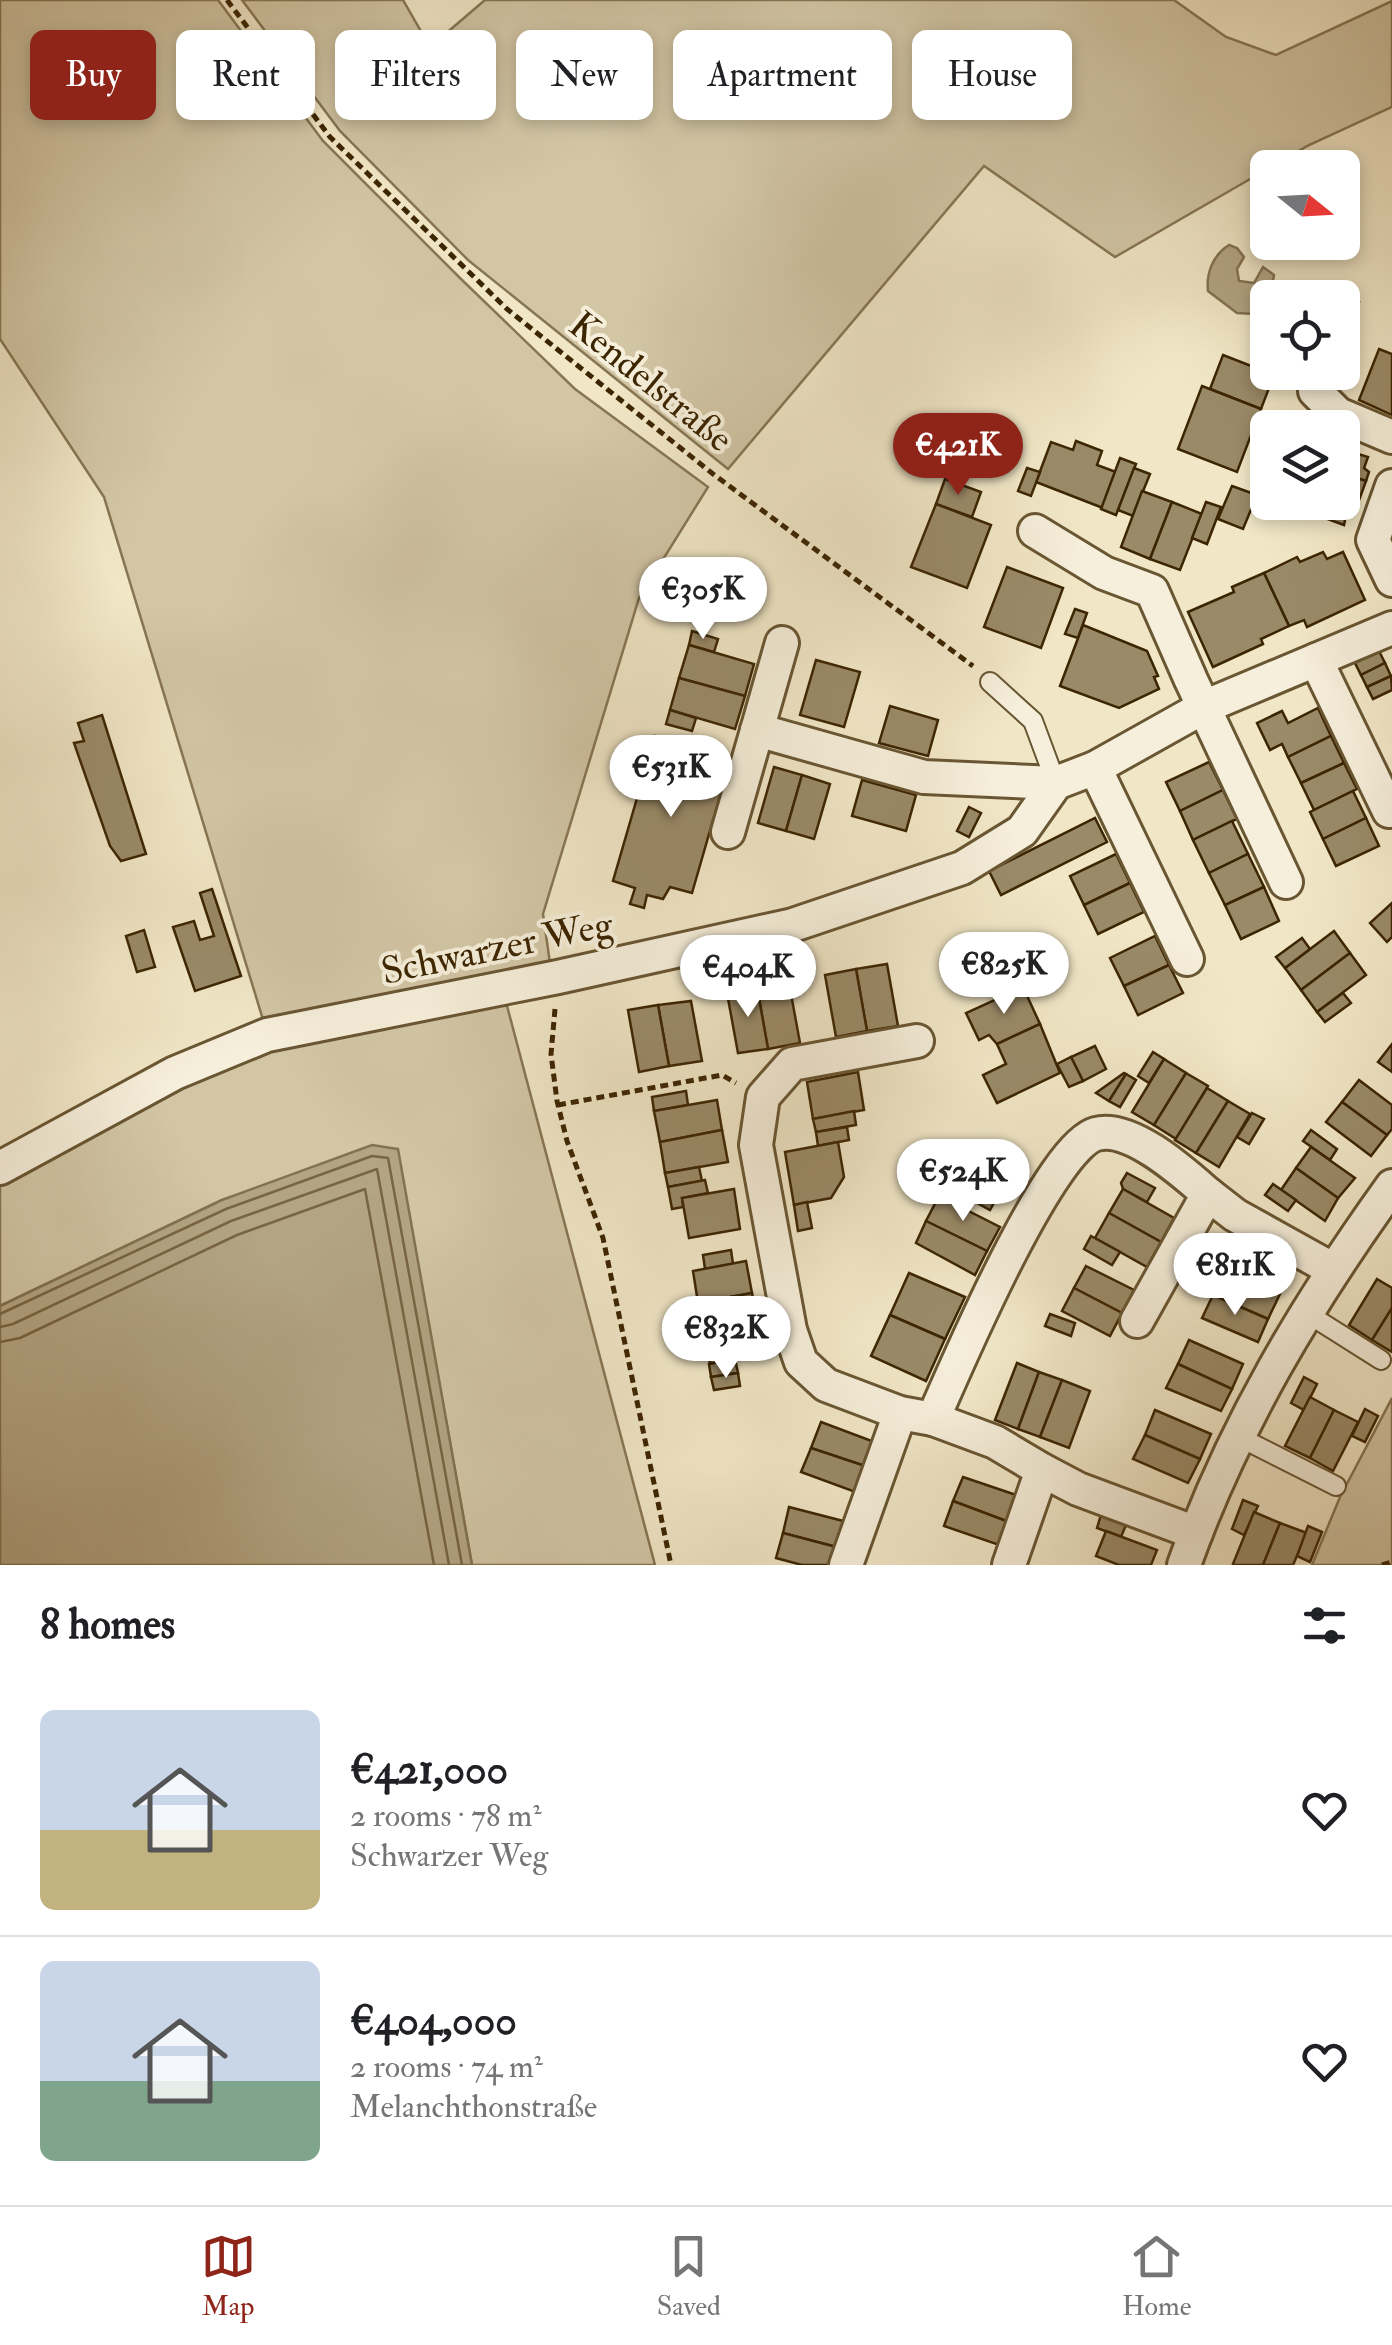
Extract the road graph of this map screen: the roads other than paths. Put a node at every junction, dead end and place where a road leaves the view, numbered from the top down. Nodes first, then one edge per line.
1 (1315, 391) dead end
2 (1392, 437) edge
3 (1392, 486) edge
4 (1035, 531) dead end
5 (1392, 580) edge
6 (1392, 628) edge
7 (782, 644) dead end
8 (1316, 660) junction
9 (990, 682) road end
10 (1204, 707) junction
11 (757, 730) junction
12 (1095, 768) junction
13 (1056, 783) junction
14 (1389, 811) dead end
15 (728, 832) dead end
16 (1286, 882) dead end
17 (1187, 959) dead end
18 (917, 1041) dead end
19 (0, 1168) edge
20 (1392, 1186) edge
21 (1208, 1194) junction
22 (1332, 1269) junction
23 (1305, 1312) junction
24 (1137, 1321) dead end
25 (1381, 1360) dead end
26 (900, 1413) junction
27 (933, 1419) junction
28 (1239, 1438) junction
29 (1042, 1470) junction
30 (1336, 1486) dead end
31 (1192, 1556) edge
32 (846, 1565) edge
33 (1009, 1565) edge

1 - 2 street
3 - 5 street
4 - 10 street
6 - 8 street
7 - 11 street
8 - 10 street
8 - 14 street
9 - 13 lane
10 - 12 street
10 - 16 street
11 - 13 street
11 - 15 street
12 - 13 street
12 - 17 street
13 - 19 street, Schwarzer Weg
18 - 26 street
20 - 22 street
21 - 22 street
21 - 24 street
21 - 27 street
22 - 23 street
23 - 25 lane
23 - 28 street
26 - 27 street
26 - 32 street
27 - 29 street
28 - 30 lane
28 - 31 street
29 - 31 street
29 - 33 street

